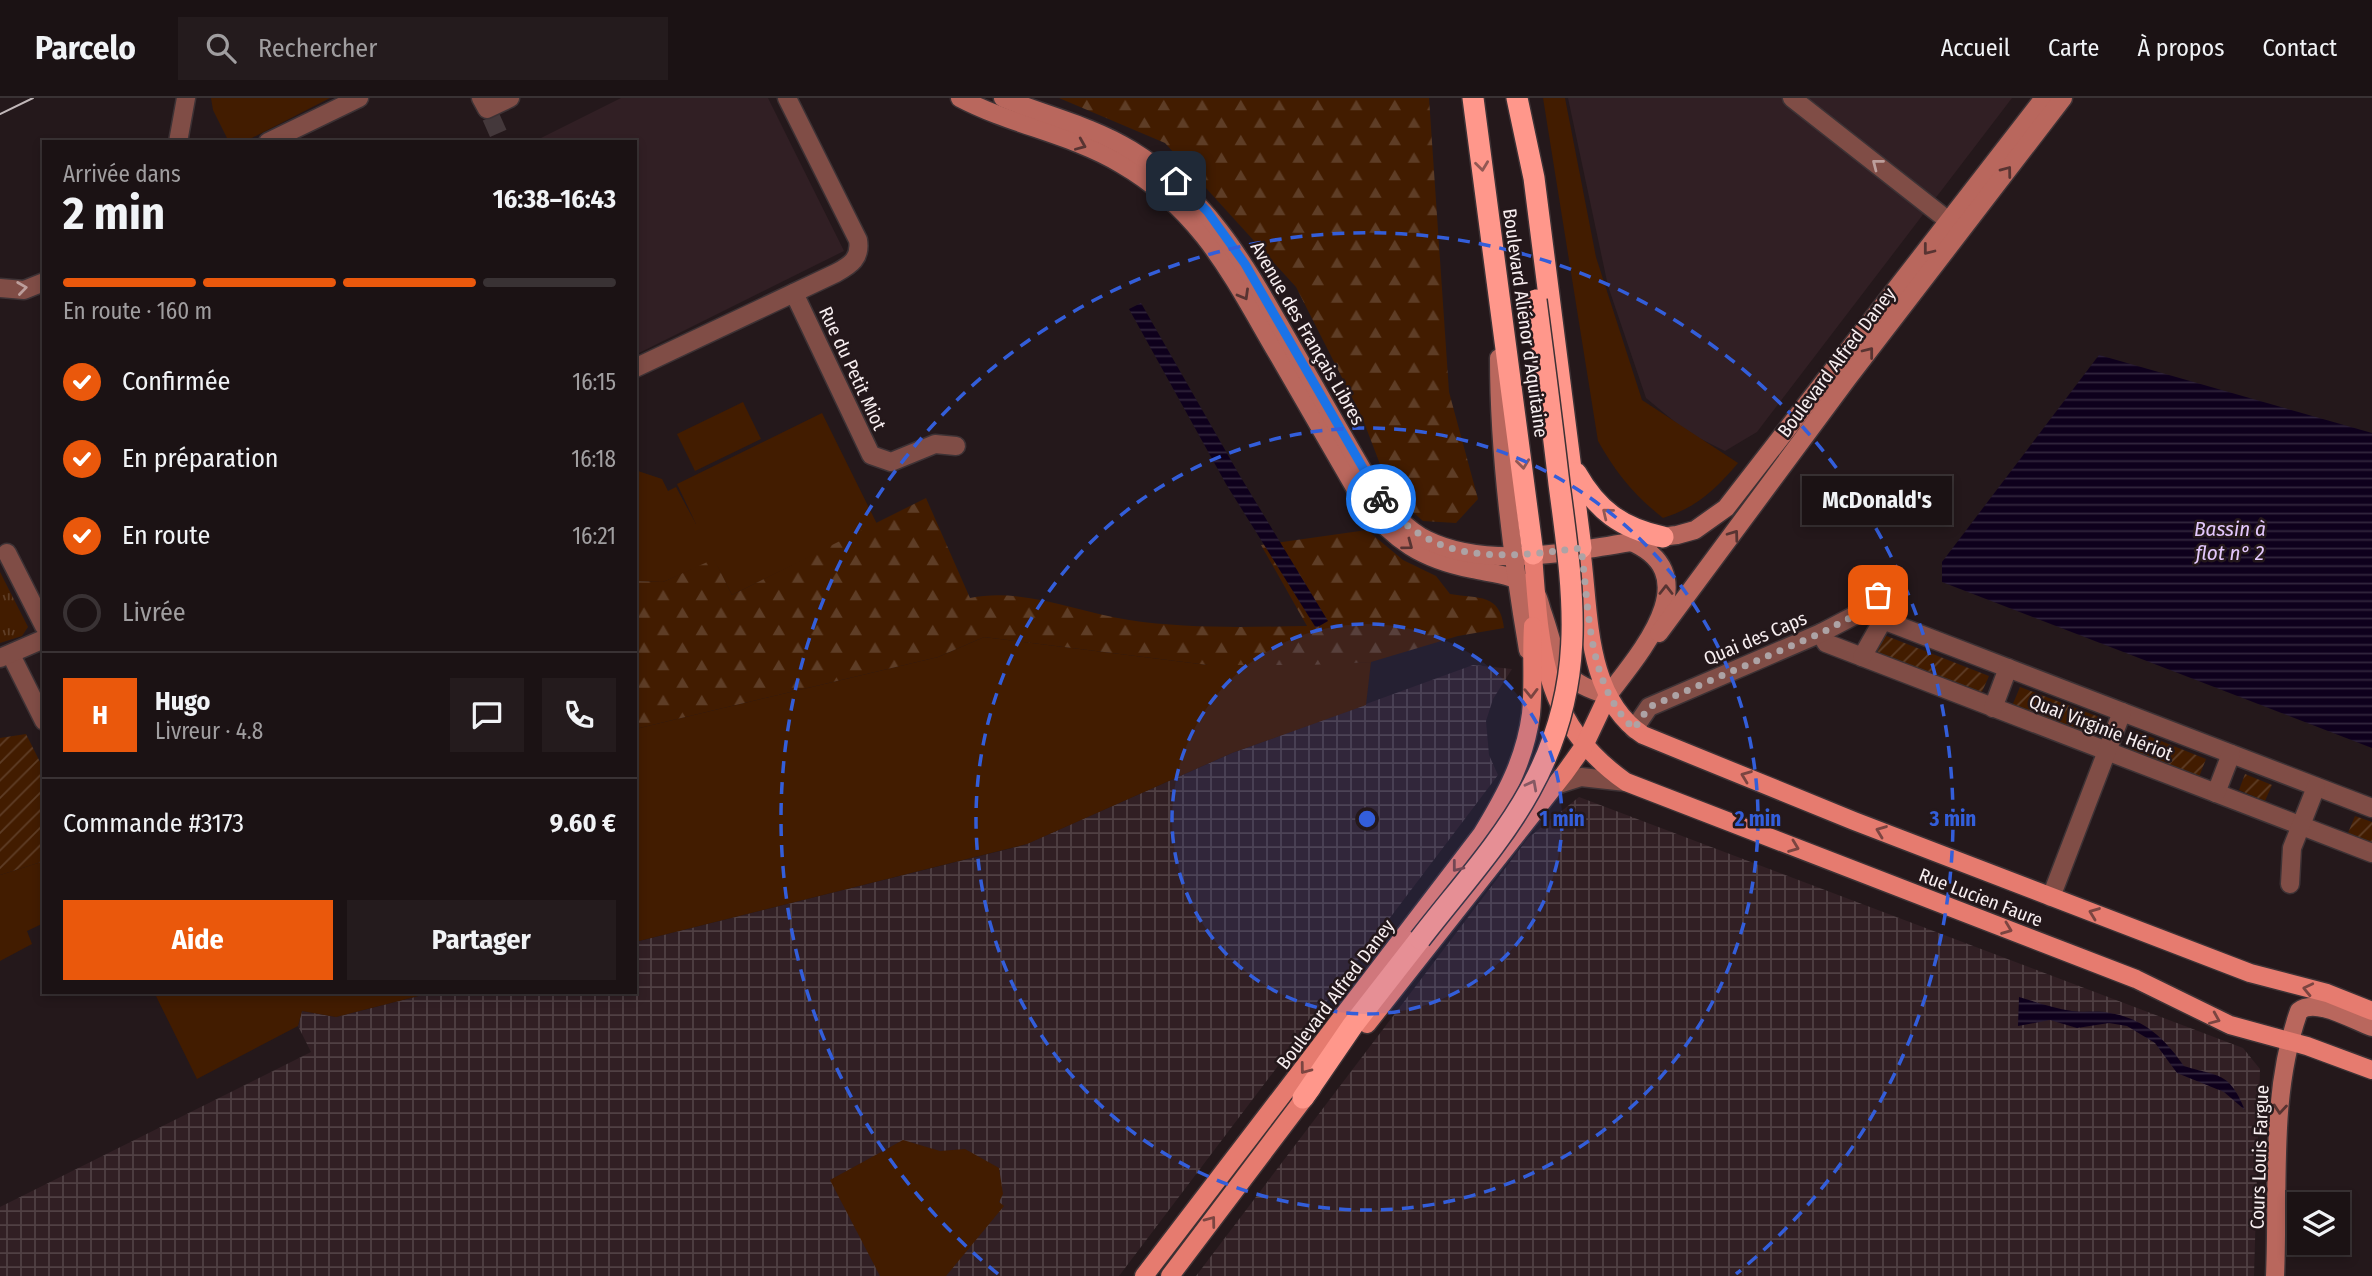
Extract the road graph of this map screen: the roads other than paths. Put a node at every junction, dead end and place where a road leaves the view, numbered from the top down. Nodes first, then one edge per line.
1 (186, 98) edge
2 (359, 98) edge
3 (510, 98) edge
4 (787, 98) edge
5 (960, 98) edge
6 (1003, 98) edge
7 (1473, 98) edge
8 (1515, 98) edge
9 (1792, 98) edge
10 (2044, 98) edge
11 (2063, 98) edge
12 (486, 108) edge
13 (178, 140) edge
14 (272, 140) edge
15 (1950, 222) junction
16 (42, 283) edge
17 (0, 288) edge
18 (794, 293) junction
19 (637, 367) edge
20 (956, 446) dead end
21 (1572, 465) junction
22 (1663, 537) junction
23 (1629, 541) junction
24 (1581, 548) junction
25 (7, 553) dead end
26 (1523, 555) junction
27 (1516, 578) junction
28 (1891, 580) dead end
29 (1535, 592) junction
30 (42, 622) edge
31 (1821, 633) junction
32 (42, 640) edge
33 (1642, 650) junction
34 (6, 656) edge
35 (1862, 657) junction
36 (1530, 666) junction
37 (2008, 668) junction
38 (1608, 695) junction
39 (1993, 708) junction
40 (2122, 712) junction
41 (42, 718) edge
42 (1634, 729) junction
43 (1584, 746) junction
44 (2106, 753) junction
45 (2231, 754) junction
46 (1626, 782) junction
47 (1556, 785) junction
48 (2316, 787) junction
49 (2216, 793) junction
50 (2372, 808) edge
51 (2301, 825) junction
52 (2372, 853) edge
53 (2290, 884) dead end
54 (2051, 897) junction
55 (2372, 1011) edge
56 (2372, 1027) edge
57 (2288, 1041) junction
58 (2372, 1070) edge
59 (1303, 1098) junction
60 (1174, 1238) junction
61 (1144, 1276) edge
62 (1152, 1276) edge
63 (1170, 1276) edge
64 (2275, 1276) edge

1 - 13 street
2 - 14 street
3 - 12 street
4 - 18 street, Rue du Petit Miot
5 -> 27 main road, Avenue des Français Libres
6 - 26 main road, Avenue des Français Libres
7 -> 26 highway, Boulevard Aliénor d'Aquitaine
8 - 21 highway, Boulevard Aliénor d'Aquitaine
59 -> 8 highway, bridge
15 -> 9 street
10 - 15 main road, Boulevard Alfred Daney
33 -> 11 main road, Boulevard Alfred Daney
15 -> 22 main road, Boulevard Alfred Daney
17 -> 16 street
18 - 19 street, Rue du Petit Miot
18 - 20 street, Rue du Petit Miot
22 -> 21 highway
21 - 24 highway, Boulevard Aliénor d'Aquitaine
22 - 23 main road, Boulevard Alfred Daney
23 - 24 main road, Boulevard Alfred Daney
33 -> 23 main road
24 - 26 main road, Avenue des Français Libres
24 - 38 main road, Rue Lucien Faure
25 - 30 street
26 - 27 main road
26 - 29 main road
27 - 29 main road, Avenue des Français Libres
27 - 36 main road
28 - 31 street, Quai des Caps
29 - 36 main road, Boulevard Alfred Daney
29 - 38 main road
29 - 43 main road, Rue Lucien Faure
31 - 35 street, Quai Virginie Hériot
31 - 42 street, Quai des Caps
32 - 34 street
33 - 38 main road
34 - 41 street
35 - 37 street, Quai Virginie Hériot
35 - 39 street, Quai Virginie Hériot
36 -> 60 main road, Boulevard Alfred Daney
37 - 39 street
37 - 40 street, Quai Virginie Hériot
38 - 42 main road, Rue Lucien Faure
38 - 43 main road, Boulevard Alfred Daney
39 - 44 street, Quai Virginie Hériot
40 - 44 street
40 - 45 street, Quai Virginie Hériot
54 -> 42 main road, Rue Lucien Faure
43 - 46 main road, Rue Lucien Faure
43 - 47 main road, Boulevard Alfred Daney
44 - 49 street, Quai Virginie Hériot
44 - 54 street
45 - 48 street, Quai Virginie Hériot
45 - 49 street
46 - 47 street
46 -> 57 main road, Rue Lucien Faure
47 - 59 main road, Boulevard Alfred Daney
48 - 50 street, Quai Virginie Hériot
48 - 51 street
49 - 51 street, Quai Virginie Hériot
51 - 52 street, Quai Virginie Hériot
51 - 53 street
55 -> 54 main road, Rue Lucien Faure
56 - 57 main road, Cours Louis Fargue
57 - 58 main road, Rue Lucien Faure
57 -> 64 main road, Cours Louis Fargue
63 -> 59 main road, Boulevard Alfred Daney
60 - 61 main road, Boulevard Alfred Daney
60 - 62 main road

